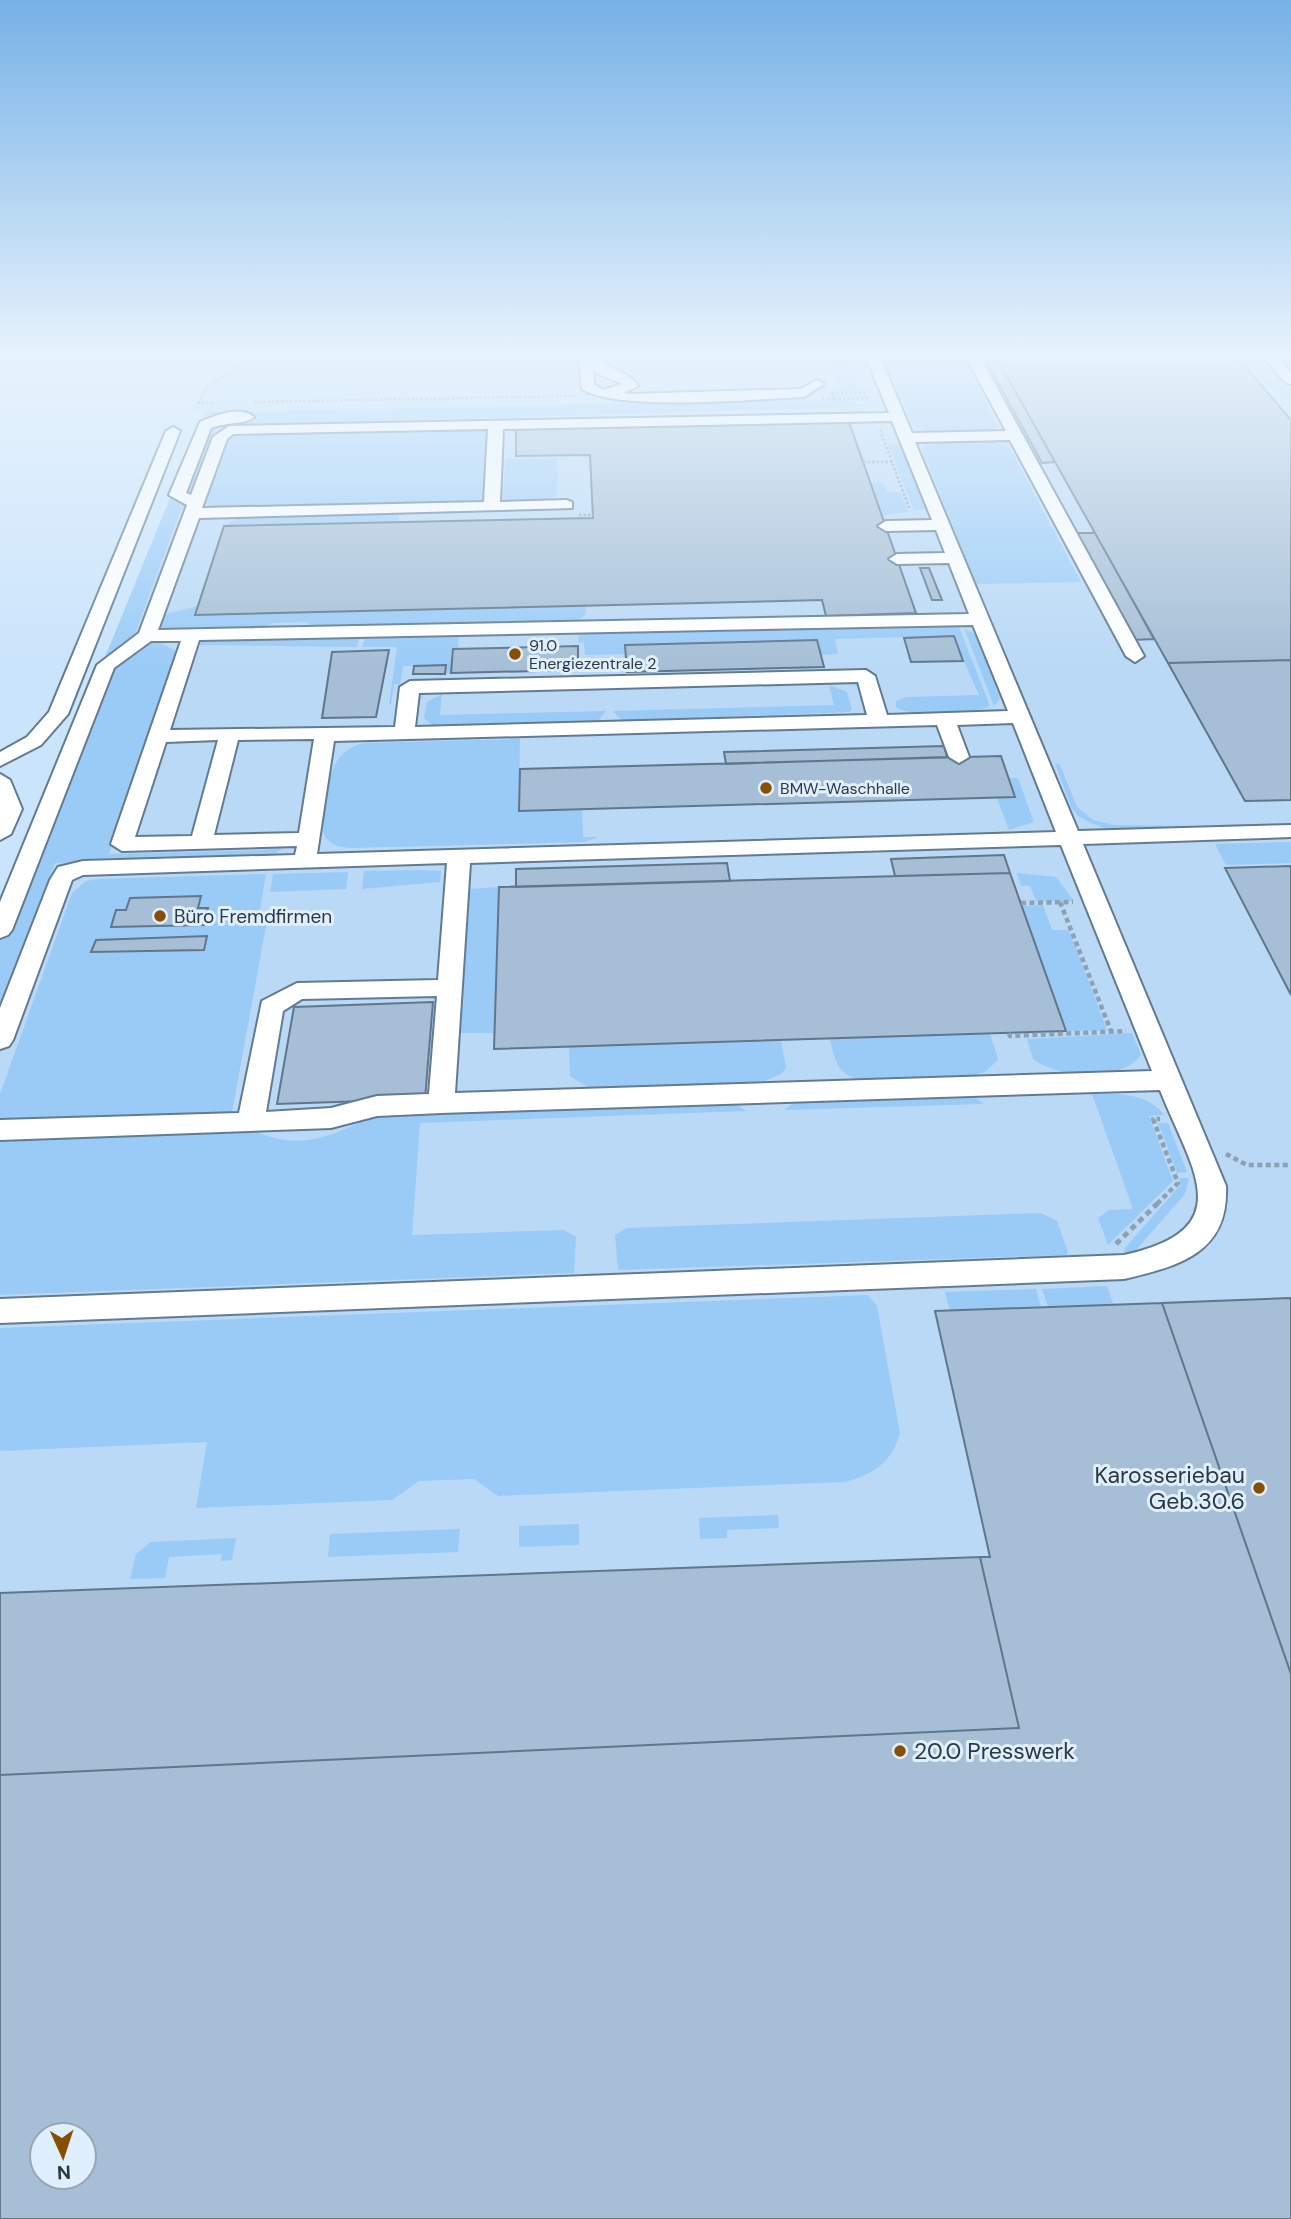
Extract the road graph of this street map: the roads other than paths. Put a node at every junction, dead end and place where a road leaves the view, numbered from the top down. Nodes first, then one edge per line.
1 (161, 461) edge
2 (191, 461) edge
3 (211, 461) edge
4 (494, 461) edge
5 (909, 461) edge
6 (1031, 461) edge
7 (566, 505) dead end
8 (492, 507) junction
9 (193, 508) junction
10 (943, 525) junction
11 (886, 526) dead end
12 (955, 558) junction
13 (897, 559) dead end
14 (980, 619) junction
15 (146, 636) junction
16 (191, 637) junction
17 (1135, 656) dead end
18 (1020, 717) junction
19 (945, 719) junction
20 (879, 721) junction
21 (404, 733) junction
22 (230, 734) junction
23 (325, 735) junction
24 (158, 736) junction
25 (959, 757) dead end
26 (0, 760) edge
27 (0, 780) edge
28 (1291, 831) edge
29 (0, 834) edge
30 (1070, 838) junction
31 (201, 842) junction
32 (307, 850) junction
33 (459, 856) junction
34 (0, 930) edge
35 (449, 988) junction
36 (0, 1040) edge
37 (1169, 1080) junction
38 (441, 1103) junction
39 (251, 1122) junction
40 (0, 1130) edge
41 (0, 1311) edge

1 - 26 lane
2 - 9 lane
3 - 9 lane
4 - 8 lane
5 - 10 lane
6 - 17 lane
7 - 8 lane
8 - 9 lane
9 - 15 lane
10 - 11 lane
10 - 12 lane
12 - 13 lane
12 - 14 lane
14 - 16 lane
14 - 18 lane
15 - 16 lane
15 - 34 lane
16 - 24 lane
18 - 19 lane
18 - 30 lane
19 - 20 lane
19 - 25 lane
20 - 21 lane
20 - 21 lane
21 - 23 lane
22 - 23 lane
22 - 24 lane
22 - 31 lane
23 - 32 lane
24 - 31 lane
27 - 29 lane
28 - 30 lane
30 - 33 lane
30 - 37 lane
31 - 32 lane
32 - 33 lane
32 - 36 lane
33 - 35 lane
35 - 38 lane
35 - 39 lane
37 - 38 lane
37 - 41 lane
38 - 39 lane
39 - 40 lane

